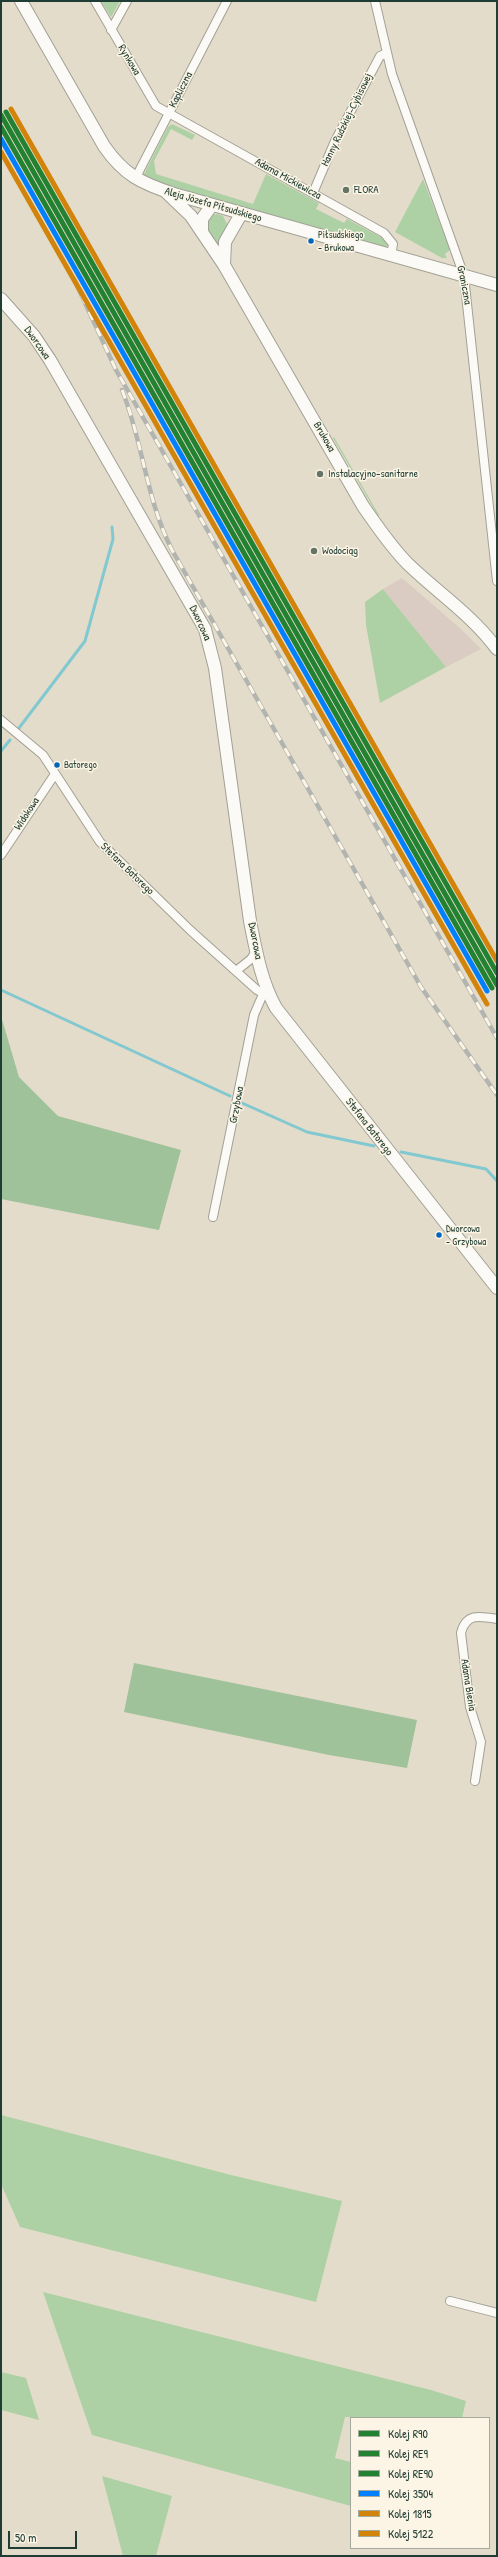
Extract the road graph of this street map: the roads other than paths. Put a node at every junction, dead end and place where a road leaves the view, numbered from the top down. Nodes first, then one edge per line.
1 (21, 1) edge
2 (95, 1) edge
3 (127, 1) edge
4 (227, 1) edge
5 (375, 1) edge
6 (111, 30) junction
7 (387, 53) junction
8 (169, 114) junction
9 (135, 179) junction
10 (165, 191) junction
11 (313, 192) junction
12 (212, 205) junction
13 (241, 214) junction
14 (202, 231) junction
15 (391, 256) junction
16 (224, 265) junction
17 (464, 276) junction
18 (497, 285) edge
19 (1, 299) edge
20 (497, 581) edge
21 (496, 645) edge
22 (1, 720) edge
23 (55, 774) junction
24 (1, 855) edge
25 (256, 950) junction
26 (236, 971) junction
27 (266, 995) junction
28 (214, 1217) dead end
29 (497, 1288) edge
30 (497, 1619) edge
31 (476, 1781) dead end
32 (450, 2301) dead end
33 (497, 2313) edge

1 - 9 street, Aleja Józefa Piłsudskiego
2 - 6 street, Rynkowa
3 - 6 street
4 - 8 street, Kapliczna
5 - 7 street, Graniczna
6 - 8 street, Rynkowa
7 - 11 street, Hanny Rudzkiej-Cybisowej
7 - 17 street, Graniczna
8 - 9 street, Kapliczna
8 - 11 street, Adama Mickiewicza
9 - 10 street, Aleja Józefa Piłsudskiego
10 - 12 street, Aleja Józefa Piłsudskiego
10 - 14 street, Brukowa
11 - 15 street, Adama Mickiewicza
12 - 13 street, Aleja Józefa Piłsudskiego
12 - 14 street
13 - 15 street, Aleja Józefa Piłsudskiego
13 - 16 street
14 - 16 street, Brukowa
15 - 17 street, Aleja Józefa Piłsudskiego
16 - 21 street, Brukowa
17 - 18 street, Aleja Józefa Piłsudskiego
17 - 20 street, Graniczna
19 - 25 street, Dworcowa
22 - 23 street, Stefana Batorego
23 - 24 street, Widokowa
23 - 26 street, Stefana Batorego
25 - 26 street
25 - 27 street, Dworcowa
26 - 27 street, Stefana Batorego
27 - 28 street, Grzybowa
27 - 29 street, Stefana Batorego
30 - 31 street, Adama Bienia
32 - 33 street

